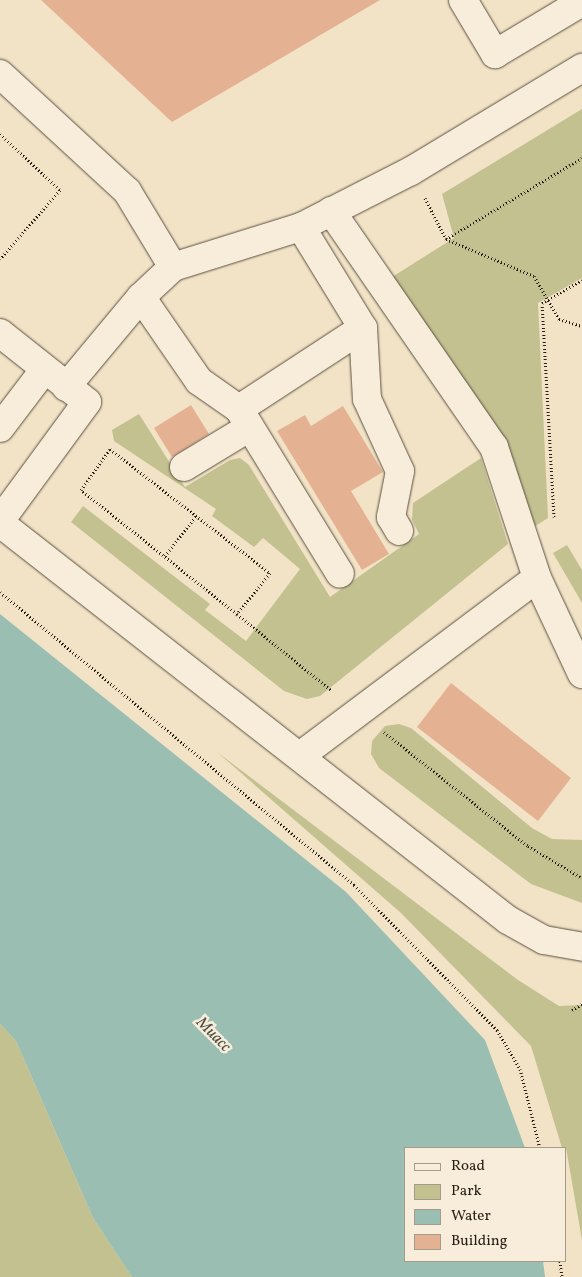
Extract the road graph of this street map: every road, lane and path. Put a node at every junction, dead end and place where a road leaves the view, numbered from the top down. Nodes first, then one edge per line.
1 (463, 0) edge
2 (481, 0) edge
3 (582, 2) edge
4 (509, 46) junction
5 (582, 68) edge
6 (0, 74) edge
7 (0, 134) edge
8 (582, 158) edge
9 (411, 171) junction
10 (331, 211) junction
11 (301, 227) junction
12 (446, 240) junction
13 (0, 258) edge
14 (173, 267) junction
15 (582, 280) edge
16 (141, 297) junction
17 (548, 299) junction
18 (582, 326) edge
19 (363, 328) junction
20 (0, 334) edge
21 (44, 370) junction
22 (66, 387) junction
23 (244, 418) junction
24 (0, 428) edge
25 (184, 467) dead end
26 (196, 516) junction
27 (554, 517) dead end
28 (0, 522) edge
29 (399, 531) dead end
30 (165, 556) junction
31 (340, 574) dead end
32 (537, 578) junction
33 (0, 592) edge
34 (582, 674) edge
35 (300, 756) junction
36 (528, 846) dead end
37 (582, 878) edge
38 (582, 947) edge
39 (582, 1004) edge
40 (572, 1010) dead end
41 (540, 1147) edge
42 (560, 1262) edge
43 (562, 1277) edge

1 - 4 street
2 - 4 street
3 - 4 street
5 - 9 street
6 - 14 street
7 - 13 path
8 - 12 path
9 - 10 street
9 - 12 path
10 - 11 street
10 - 32 street
11 - 14 street
11 - 19 street
12 - 17 path
14 - 16 street
15 - 17 path
16 - 22 street
16 - 23 street
17 - 18 path
17 - 27 path
19 - 23 street
19 - 29 street
20 - 21 street
21 - 22 street
21 - 24 street
22 - 28 street
23 - 25 street
23 - 31 street
26 - 30 path
26 - 30 path
26 - 30 path
28 - 35 street
32 - 34 street
32 - 35 street
33 - 41 path
35 - 38 street
36 - 37 path
39 - 40 path
42 - 43 path

